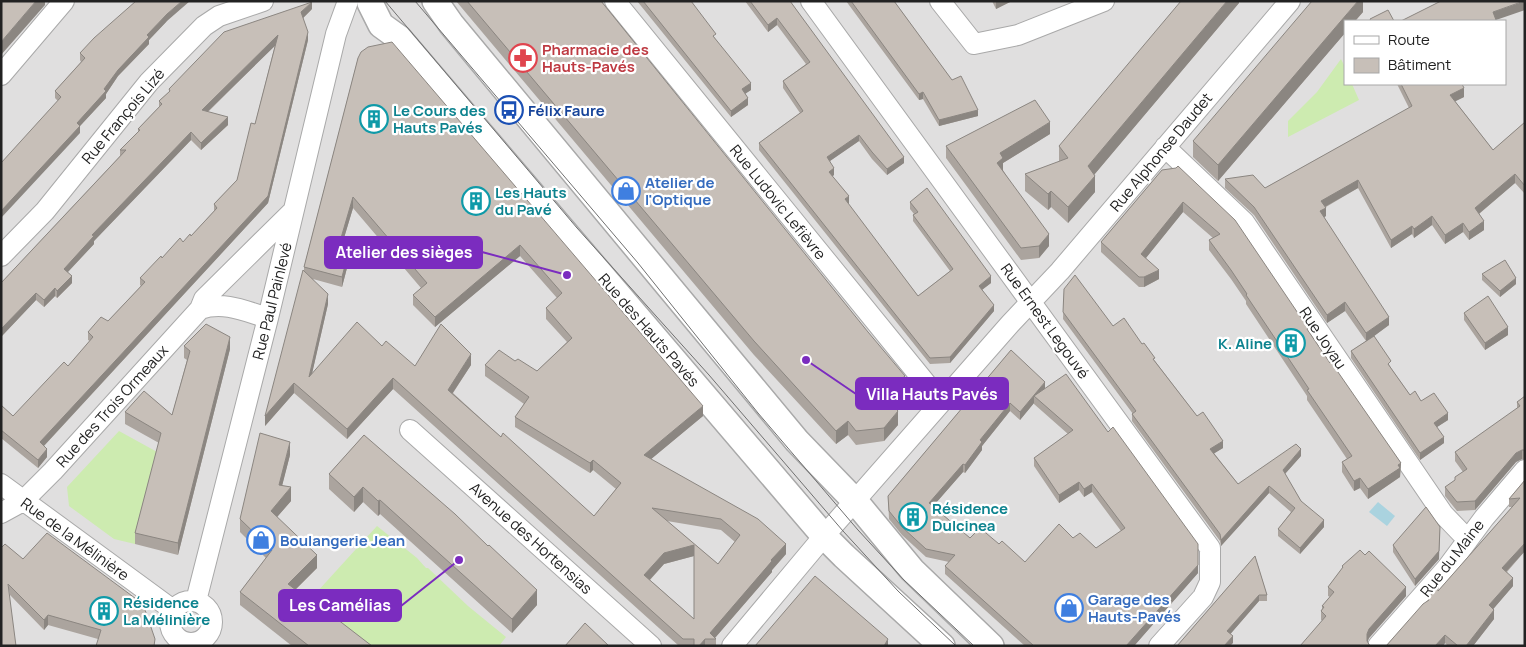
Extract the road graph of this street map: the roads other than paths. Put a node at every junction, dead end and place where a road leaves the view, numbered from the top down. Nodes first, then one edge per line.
1 (64, 1) edge
2 (263, 1) edge
3 (435, 1) edge
4 (615, 1) edge
5 (811, 1) edge
6 (940, 1) edge
7 (1104, 1) edge
8 (363, 2) edge
9 (1281, 4) edge
10 (1, 75) edge
11 (1165, 147) junction
12 (294, 211) junction
13 (1, 256) edge
14 (1031, 302) junction
15 (200, 309) junction
16 (268, 318) junction
17 (941, 402) junction
18 (410, 430) dead end
19 (1525, 470) edge
20 (1, 484) edge
21 (23, 501) junction
22 (849, 508) junction
23 (1, 513) edge
24 (824, 536) junction
25 (1468, 540) junction
26 (196, 602) junction
27 (173, 610) junction
28 (214, 641) edge
29 (930, 641) edge
30 (186, 644) edge
31 (651, 646) edge
32 (732, 646) edge
33 (991, 646) edge
34 (1160, 646) edge
35 (1378, 646) edge

1 - 10 street
2 - 13 street, Rue François Lizé
3 - 22 street
4 - 17 street, Rue Ludovic Lefièvre
5 - 14 street, Rue Ernest Legouvé
6 - 7 street
8 - 12 street, Rue Paul Painlevé
8 - 24 street, Rue des Hauts Pavés
9 - 11 street, Rue Alphonse Daudet
11 - 14 street, Rue Alphonse Daudet
11 - 25 street, Rue Joyau
12 - 15 street, Rue des Trois Ormeaux
12 - 16 street, Rue Paul Painlevé
14 - 17 street, Rue Alphonse Daudet
14 - 34 street, Rue Ernest Legouvé
15 - 16 street
15 - 21 street, Rue des Trois Ormeaux
16 - 26 street, Rue Paul Painlevé
17 - 22 street, Rue Alphonse Daudet
18 - 31 street, Avenue des Hortensias
19 - 25 street, Rue du Maine
20 - 21 street, Rue de la Mélinière
21 - 23 street, Rue des Trois Ormeaux
21 - 27 street, Rue de la Mélinière
22 - 24 street, Rue Alphonse Daudet
22 - 33 street
24 - 29 street, Rue des Hauts Pavés
24 - 32 street, Rue Alphonse Daudet
25 - 35 street, Rue du Maine
26 - 27 street
26 - 28 street
27 - 30 street
28 - 30 street

